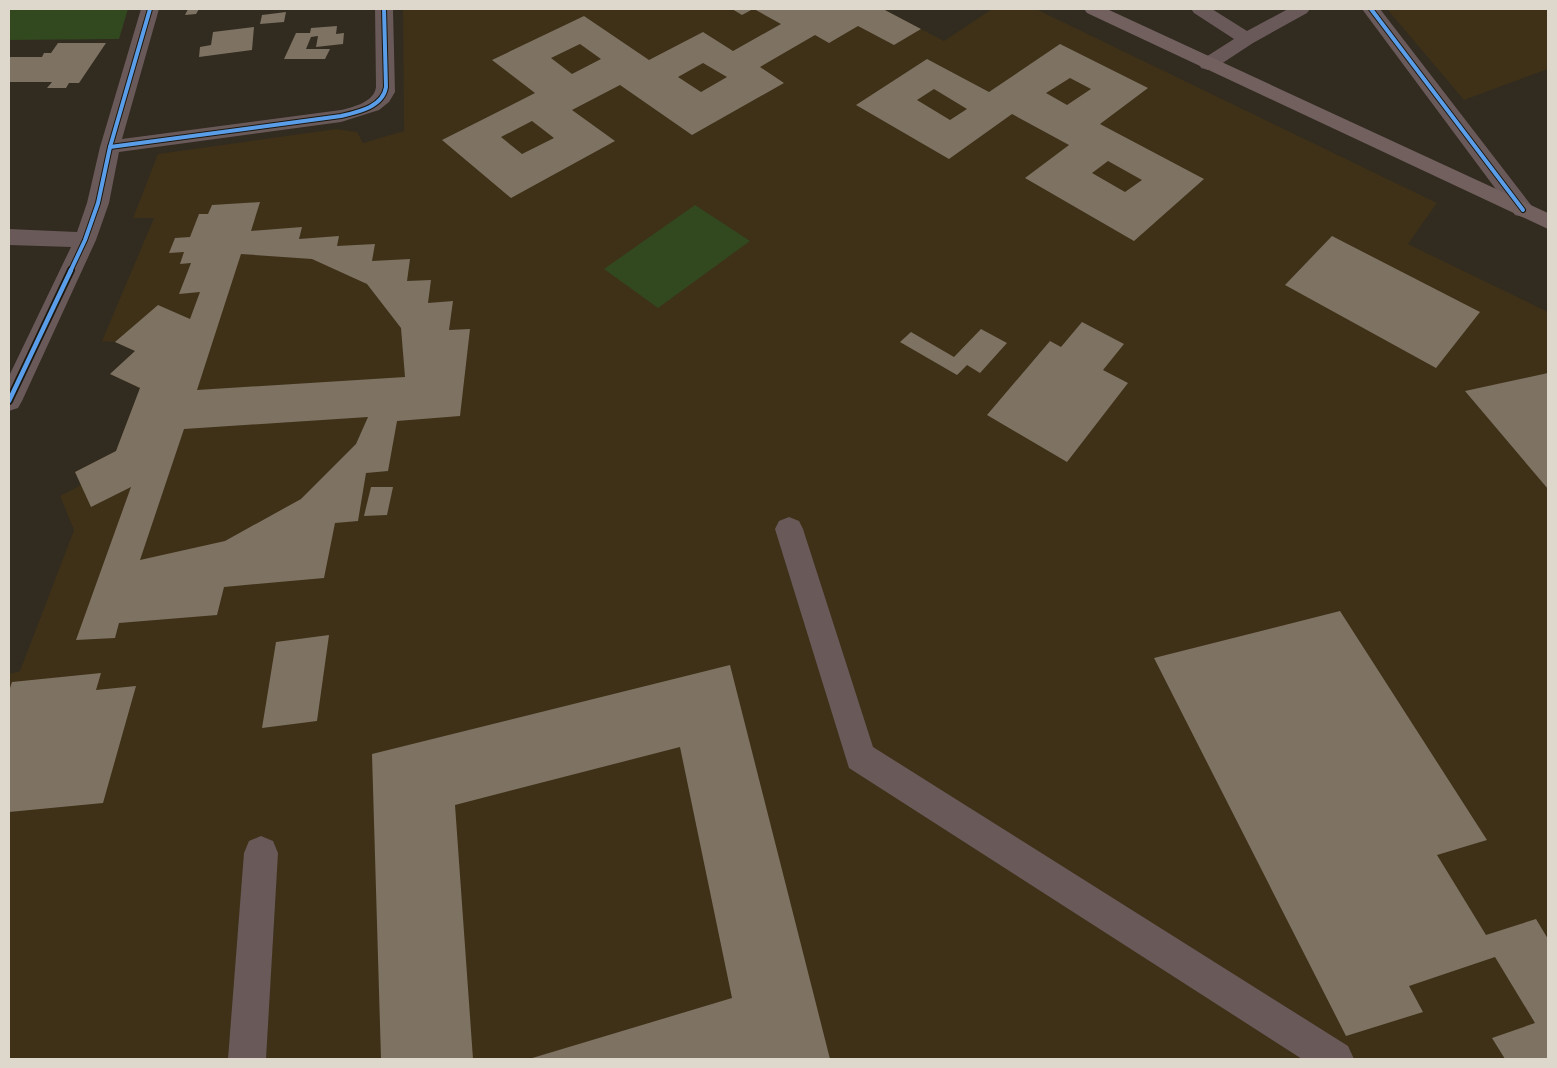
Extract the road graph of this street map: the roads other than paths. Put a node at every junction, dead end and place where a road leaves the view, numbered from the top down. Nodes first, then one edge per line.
1 (150, 9) edge
2 (384, 9) edge
3 (1093, 9) edge
4 (1200, 9) edge
5 (1301, 9) edge
6 (1371, 9) edge
7 (1247, 39) junction
8 (1208, 64) junction
9 (110, 147) junction
10 (1523, 210) junction
11 (1548, 222) edge
12 (9, 236) edge
13 (85, 240) junction
14 (9, 401) edge
15 (789, 529) dead end
16 (262, 854) dead end
17 (247, 1059) edge
18 (1335, 1059) edge

1 - 9 street
2 - 9 street
3 - 8 main road
4 - 7 street
5 - 7 street
6 - 10 street
7 - 8 street
8 - 10 main road
9 - 13 street
10 - 11 main road
12 - 13 street
13 - 14 street
15 - 18 street
16 - 17 street

